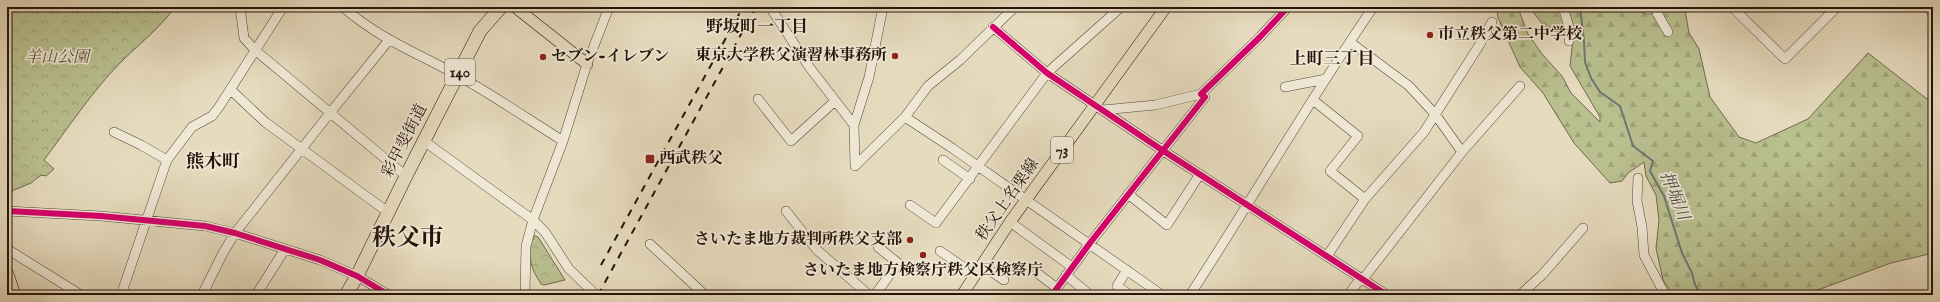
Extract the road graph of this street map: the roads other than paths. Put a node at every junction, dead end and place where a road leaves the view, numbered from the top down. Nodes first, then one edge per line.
1 (240, 7) edge
2 (283, 7) edge
3 (342, 7) edge
4 (501, 7) edge
5 (515, 7) edge
6 (609, 7) edge
7 (770, 7) edge
8 (883, 7) edge
9 (1015, 7) edge
10 (1121, 7) edge
11 (1288, 7) edge
12 (1370, 7) edge
13 (1563, 7) edge
14 (1656, 7) edge
15 (1732, 7) edge
16 (1837, 7) edge
17 (1927, 7) edge
18 (1161, 9) edge
19 (1933, 13) edge
20 (1492, 22) dead end
21 (993, 26) junction
22 (1668, 32) dead end
23 (389, 40) junction
24 (1569, 41) dead end
25 (1350, 42) junction
26 (255, 50) junction
27 (587, 64) junction
28 (1047, 73) junction
29 (458, 75) junction
30 (1326, 79) junction
31 (1520, 86) dead end
32 (1285, 87) dead end
33 (231, 90) junction
34 (1202, 94) junction
35 (758, 99) dead end
36 (1314, 100) junction
37 (835, 101) junction
38 (1099, 108) junction
39 (330, 113) junction
40 (1435, 114) junction
41 (905, 117) junction
42 (854, 126) junction
43 (114, 132) dead end
44 (424, 141) junction
45 (563, 141) junction
46 (301, 149) junction
47 (1162, 150) junction
48 (1462, 152) junction
49 (167, 160) junction
50 (943, 160) dead end
51 (979, 167) junction
52 (1200, 174) junction
53 (406, 176) junction
54 (1638, 178) dead end
55 (970, 179) junction
56 (1128, 194) junction
57 (1365, 199) junction
58 (1026, 201) junction
59 (910, 205) dead end
60 (1248, 206) junction
61 (7, 211) edge
62 (786, 211) dead end
63 (388, 213) junction
64 (146, 220) junction
65 (533, 220) junction
66 (1010, 222) junction
67 (1583, 228) dead end
68 (235, 233) junction
69 (1090, 243) junction
70 (650, 244) dead end
71 (878, 247) dead end
72 (285, 249) junction
73 (7, 250) edge
74 (940, 251) dead end
75 (1327, 256) junction
76 (982, 264) junction
77 (1072, 267) junction
78 (1127, 270) junction
79 (1037, 273) dead end
80 (7, 274) edge
81 (976, 275) junction
82 (1066, 275) junction
83 (358, 276) junction
84 (1362, 279) junction
85 (1004, 280) dead end
86 (1054, 291) edge
87 (528, 293) edge
88 (14, 295) edge
89 (81, 295) edge
90 (121, 295) edge
91 (202, 295) edge
92 (256, 295) edge
93 (346, 295) edge
94 (389, 295) edge
95 (596, 295) edge
96 (705, 295) edge
97 (869, 295) edge
98 (875, 295) edge
99 (962, 295) edge
100 (1090, 295) edge
101 (1130, 295) edge
102 (1162, 295) edge
103 (1190, 295) edge
104 (1348, 295) edge
105 (1387, 295) edge
106 (1520, 295) edge
107 (1665, 295) edge

1 - 26 street
2 - 26 street
3 - 23 street
4 - 29 highway, 彩甲斐街道 / 140
5 - 27 main road
6 - 27 street
7 - 37 street
8 - 42 street
9 - 21 street
10 - 28 street
11 - 34 street
12 - 25 street
13 - 24 street
14 - 22 street
15 - 16 street
17 - 19 street
18 - 38 main road, 秩父上名栗線 / 73
20 - 40 street
21 - 28 street
21 - 41 street
23 - 29 street
23 - 39 street
25 - 30 street
25 - 40 street
26 - 33 street
26 - 39 street
27 - 45 street
28 - 38 street
28 - 51 street
29 - 44 highway, 彩甲斐街道 / 140
29 - 45 street
30 - 32 street
30 - 36 street
31 - 48 street
33 - 46 street
33 - 49 street
34 - 38 street
34 - 47 street
35 - 37 street
36 - 57 street
36 - 60 street
37 - 42 street
38 - 47 street
38 - 58 main road, 秩父上名栗線 / 73
39 - 46 street
39 - 53 street
40 - 48 street
40 - 57 street
41 - 42 street
41 - 51 street
43 - 49 street
44 - 53 highway, 彩甲斐街道 / 140
44 - 65 street
45 - 65 street
46 - 63 street
46 - 68 street
47 - 52 street
47 - 56 street
48 - 84 street
49 - 64 street
50 - 55 street
51 - 55 street
51 - 58 street
52 - 56 street
52 - 60 street
53 - 63 highway, 彩甲斐街道 / 140
54 - 107 street
55 - 59 street
56 - 69 street
57 - 75 street
58 - 66 main road, 秩父上名栗線 / 73
58 - 69 street
60 - 75 street
60 - 103 street
61 - 64 street
62 - 97 street
63 - 83 highway, 彩甲斐街道 / 140
64 - 68 street
64 - 90 street
65 - 87 street
65 - 95 street
66 - 76 main road, 秩父上名栗線 / 73
66 - 77 street
67 - 106 street
68 - 72 street
68 - 91 street
69 - 77 street
69 - 78 street
70 - 96 street
71 - 98 street
72 - 83 street
72 - 92 street
73 - 89 street
74 - 81 street
75 - 84 street
76 - 81 main road, 秩父上名栗線 / 73
76 - 85 street
77 - 82 street
78 - 101 street
78 - 102 street
79 - 86 street
80 - 88 highway
81 - 99 main road, 秩父上名栗線 / 73
82 - 86 street
82 - 100 street
83 - 93 highway, 彩甲斐街道 / 140
83 - 94 street
84 - 104 street
84 - 105 street

